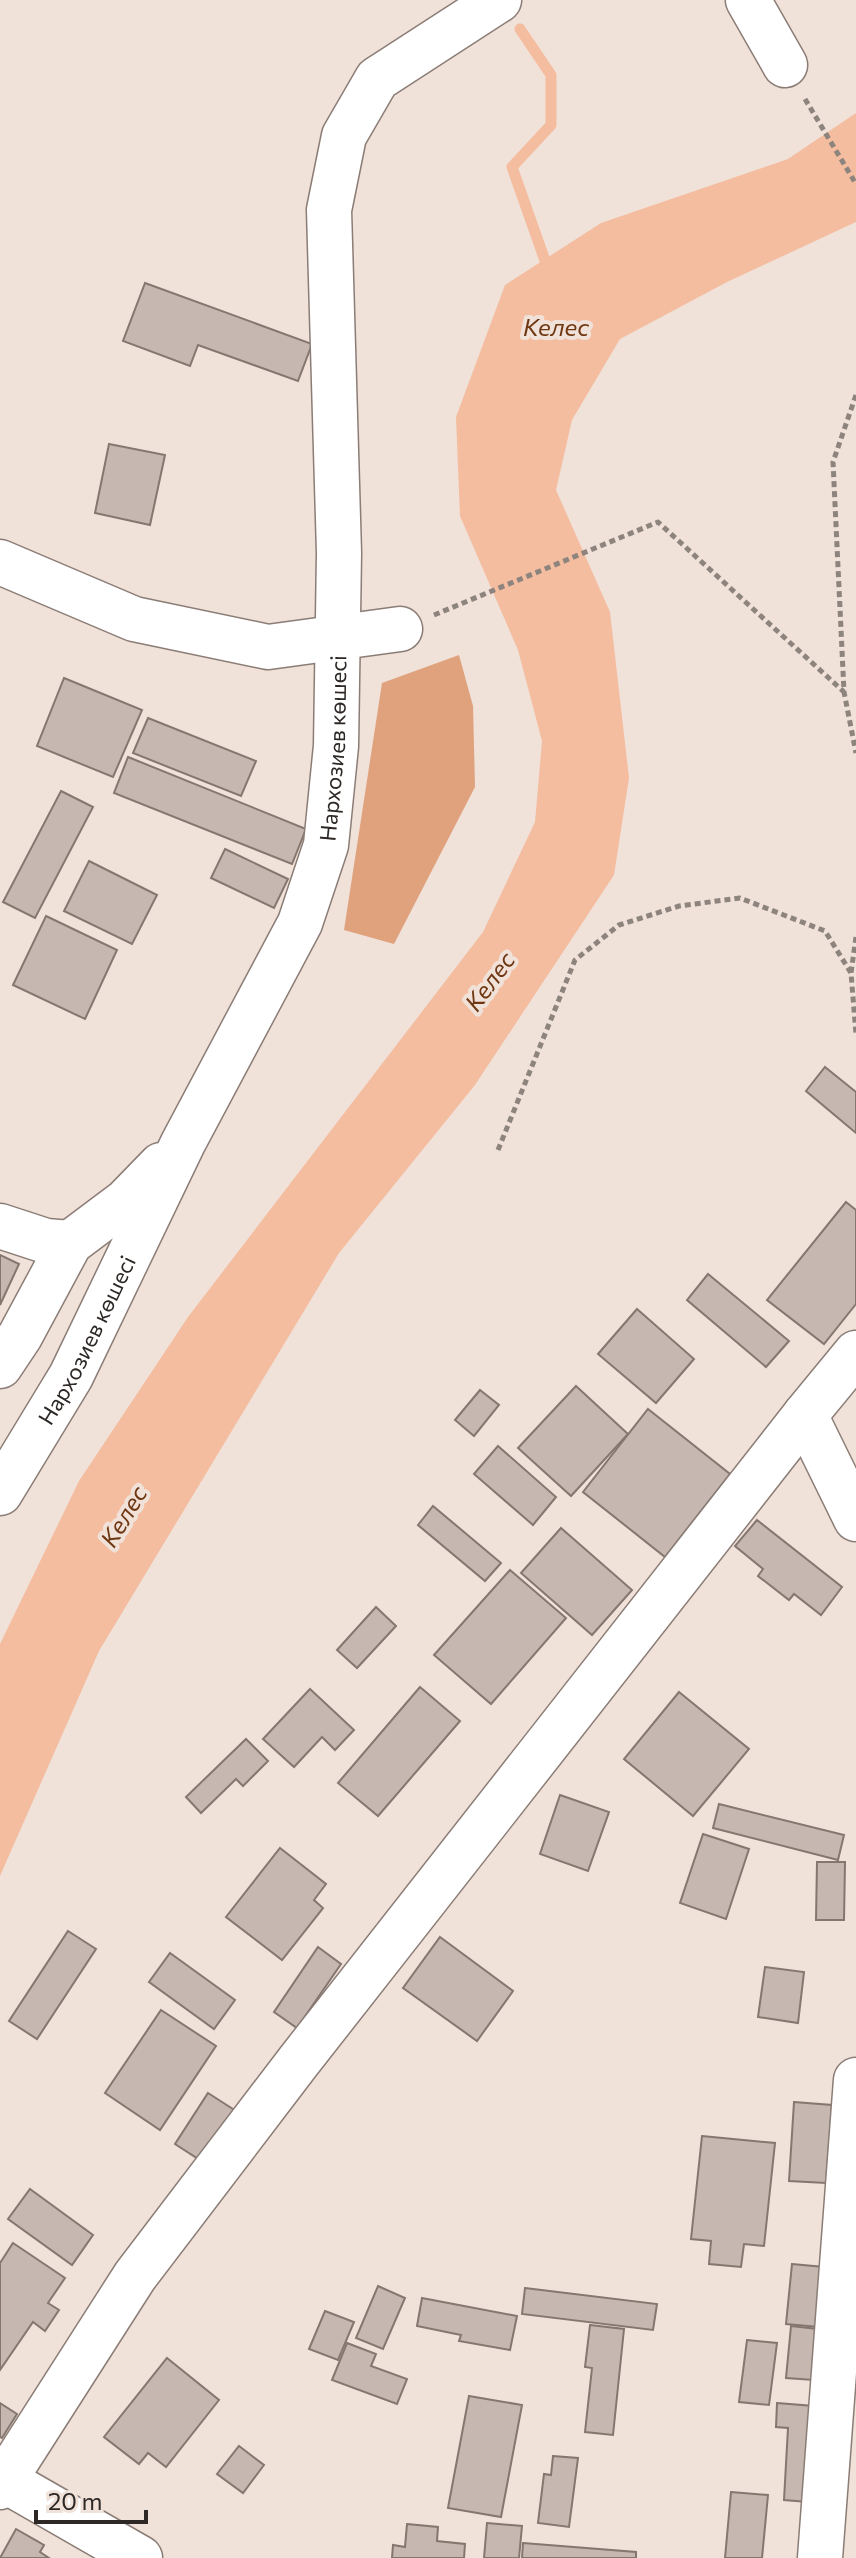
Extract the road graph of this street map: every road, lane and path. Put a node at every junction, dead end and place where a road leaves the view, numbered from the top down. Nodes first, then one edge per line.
1 (499, 0) edge
2 (748, 0) edge
3 (785, 65) joint
4 (856, 184) edge
5 (856, 395) edge
6 (0, 562) edge
7 (400, 629) joint
8 (338, 639) junction
9 (844, 692) junction
10 (856, 753) edge
11 (856, 937) edge
12 (851, 973) junction
13 (856, 1034) edge
14 (183, 1143) junction
15 (498, 1150) dead end
16 (0, 1226) edge
17 (70, 1243) junction
18 (856, 1353) edge
19 (0, 1366) edge
20 (805, 1415) junction
21 (0, 1493) edge
22 (856, 1519) edge
23 (856, 2080) edge
24 (2, 2484) edge
25 (140, 2558) edge
26 (820, 2558) edge

1 - 8 street, Нархозиев көшесі
2 - 3 street
3 - 4 path
5 - 9 path
6 - 8 street
7 - 8 street
7 - 9 path
8 - 14 street, Нархозиев көшесі
9 - 10 path
11 - 12 path
12 - 13 path
12 - 15 path
14 - 17 street
14 - 21 street, Нархозиев көшесі
16 - 17 street
17 - 19 street
18 - 20 street
20 - 22 street
20 - 24 street
23 - 26 street
24 - 25 street

